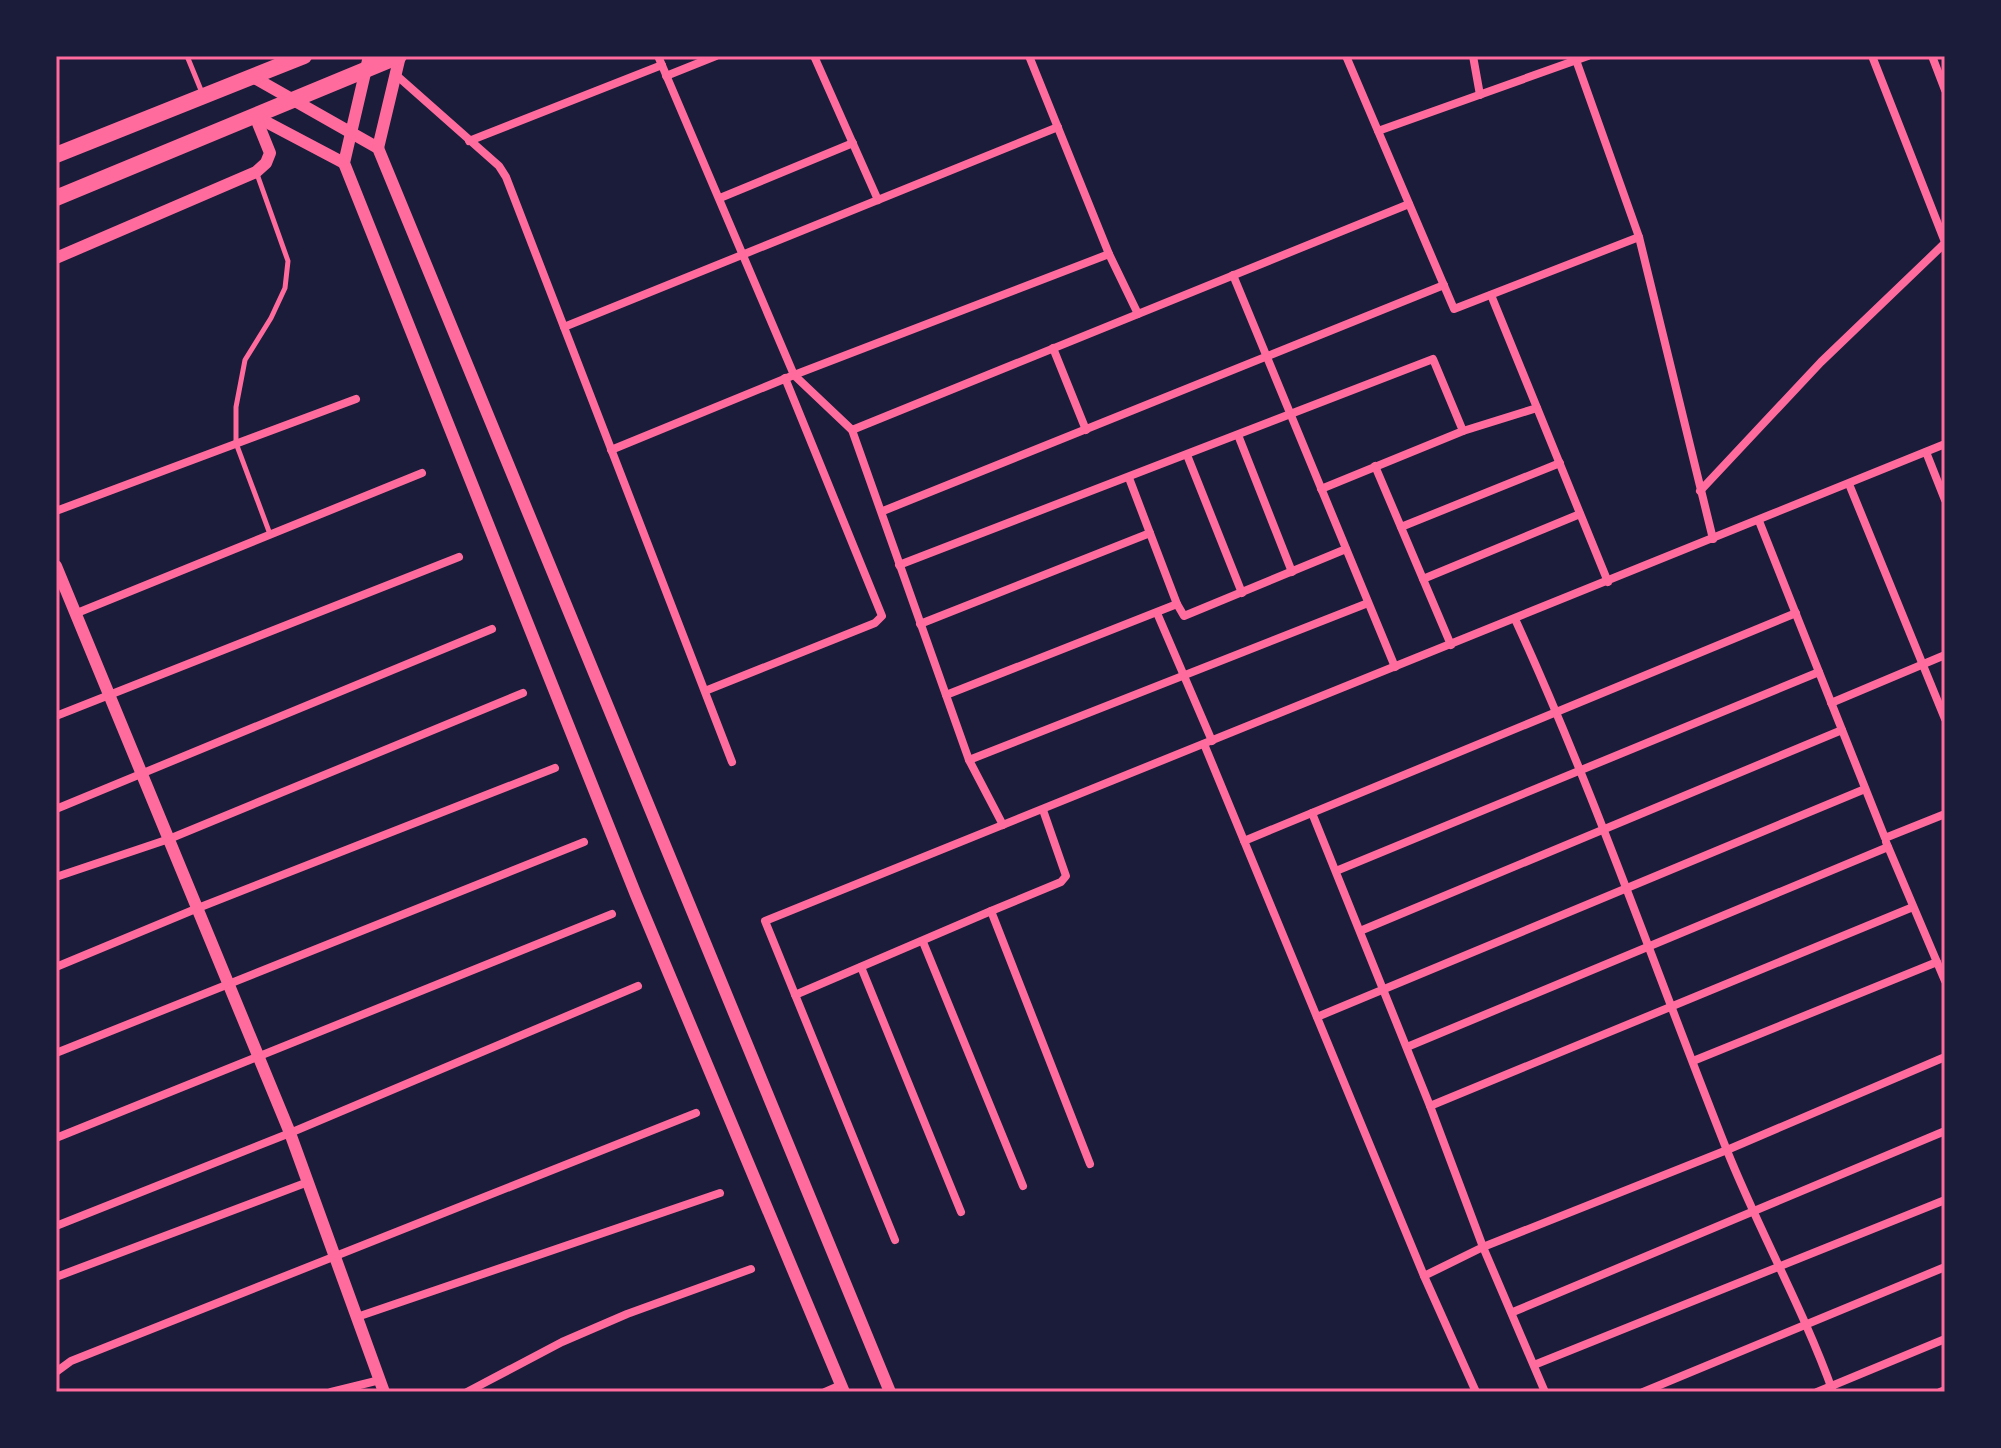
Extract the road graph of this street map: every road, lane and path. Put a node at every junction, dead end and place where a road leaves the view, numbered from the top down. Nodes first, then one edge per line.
1 (187, 56) edge
2 (304, 56) edge
3 (400, 56) edge
4 (716, 56) edge
5 (814, 56) edge
6 (1029, 56) edge
7 (1346, 56) edge
8 (1473, 56) edge
9 (1588, 56) edge
10 (1872, 56) edge
11 (1932, 56) edge
12 (1576, 60) junction
13 (660, 61) edge
14 (367, 63) edge
15 (395, 74) junction
16 (251, 76) junction
17 (666, 76) junction
18 (1945, 90) edge
19 (1480, 95) junction
20 (203, 96) junction
21 (293, 100) junction
22 (255, 116) junction
23 (1058, 127) junction
24 (1378, 131) junction
25 (350, 133) junction
26 (469, 141) junction
27 (853, 143) junction
28 (378, 148) junction
29 (56, 155) edge
30 (344, 163) junction
31 (256, 172) junction
32 (56, 198) edge
33 (720, 198) junction
34 (878, 200) junction
35 (1409, 204) junction
36 (1639, 237) junction
37 (1945, 242) edge
38 (742, 254) junction
39 (1109, 254) junction
40 (56, 258) edge
41 (1233, 275) junction
42 (1444, 285) junction
43 (1491, 295) junction
44 (1138, 314) junction
45 (564, 327) junction
46 (1053, 348) junction
47 (1266, 356) junction
48 (789, 377) junction
49 (356, 399) dead end
50 (1537, 408) junction
51 (1290, 412) junction
52 (852, 430) junction
53 (1086, 430) junction
54 (1463, 431) junction
55 (1238, 435) junction
56 (236, 443) junction
57 (1945, 444) edge
58 (611, 450) junction
59 (1926, 452) junction
60 (1187, 455) junction
61 (1560, 463) junction
62 (1375, 466) junction
63 (422, 473) dead end
64 (1129, 478) junction
65 (1849, 484) junction
66 (1321, 489) junction
67 (1700, 491) junction
68 (1945, 500) edge
69 (56, 511) edge
70 (883, 511) junction
71 (1580, 514) junction
72 (1759, 521) junction
73 (1401, 527) junction
74 (1150, 533) junction
75 (270, 534) junction
76 (1713, 539) junction
77 (1346, 549) junction
78 (459, 557) dead end
79 (899, 565) junction
80 (56, 566) edge
81 (1292, 572) junction
82 (1423, 579) junction
83 (1608, 582) junction
84 (1242, 593) junction
85 (1368, 603) junction
86 (1177, 604) junction
87 (77, 613) junction
88 (1157, 613) junction
89 (1796, 613) junction
90 (1515, 619) junction
91 (920, 624) junction
92 (492, 629) dead end
93 (1451, 645) junction
94 (1945, 655) edge
95 (1924, 664) junction
96 (1395, 667) junction
97 (1819, 672) junction
98 (1184, 677) junction
99 (705, 691) junction
100 (110, 693) junction
101 (523, 693) dead end
102 (946, 695) junction
103 (1831, 703) junction
104 (1557, 711) junction
105 (56, 716) edge
106 (1945, 719) edge
107 (1842, 730) junction
108 (1208, 743) junction
109 (969, 760) junction
110 (732, 762) dead end
111 (555, 768) dead end
112 (1578, 770) junction
113 (142, 772) junction
114 (1865, 789) junction
115 (56, 809) edge
116 (1043, 810) junction
117 (1312, 813) junction
118 (1945, 814) edge
119 (1003, 825) junction
120 (1603, 830) junction
121 (169, 839) junction
122 (1244, 841) junction
123 (584, 842) dead end
124 (1887, 842) junction
125 (1336, 871) junction
126 (56, 877) edge
127 (1626, 889) junction
128 (1913, 907) junction
129 (198, 908) junction
130 (991, 911) junction
131 (612, 914) dead end
132 (1360, 931) junction
133 (923, 942) junction
134 (1648, 946) junction
135 (1937, 962) junction
136 (56, 967) edge
137 (861, 967) junction
138 (1945, 981) edge
139 (228, 983) junction
140 (638, 986) dead end
141 (1382, 989) junction
142 (795, 995) junction
143 (1670, 1007) junction
144 (1317, 1017) junction
145 (1407, 1047) junction
146 (56, 1053) edge
147 (258, 1057) junction
148 (1945, 1057) edge
149 (1693, 1061) junction
150 (1430, 1106) junction
151 (696, 1113) dead end
152 (1945, 1131) edge
153 (290, 1133) junction
154 (56, 1138) edge
155 (1727, 1150) junction
156 (1090, 1164) dead end
157 (308, 1182) junction
158 (1023, 1186) dead end
159 (720, 1193) dead end
160 (1945, 1200) edge
161 (1753, 1211) junction
162 (961, 1212) dead end
163 (56, 1226) edge
164 (895, 1240) dead end
165 (1483, 1247) junction
166 (335, 1255) junction
167 (1780, 1267) junction
168 (1945, 1267) edge
169 (751, 1269) dead end
170 (1424, 1276) junction
171 (56, 1277) edge
172 (1513, 1312) junction
173 (357, 1317) junction
174 (1806, 1324) junction
175 (1945, 1339) edge
176 (1534, 1365) junction
177 (56, 1372) edge
178 (382, 1386) edge
179 (843, 1388) edge
180 (1832, 1389) edge
181 (331, 1392) edge
182 (467, 1392) edge
183 (825, 1392) edge
184 (890, 1392) edge
185 (1476, 1392) edge
186 (1545, 1392) edge
187 (1643, 1392) edge
188 (1817, 1392) edge

1 - 20 lane
2 - 16 main road
3 - 14 main road
3 - 15 street
4 - 17 street
5 - 27 street
6 - 23 street
7 - 24 street
8 - 19 street
9 - 12 street
10 - 37 street
11 - 18 street
12 - 19 street
12 - 36 street
13 - 17 street
13 - 26 street
14 - 21 main road
14 - 25 street
15 - 26 street
15 - 28 street
16 - 20 main road
16 - 21 street
17 - 33 street
19 - 24 street
20 - 29 main road
21 - 22 main road
21 - 25 street
22 - 30 street
22 - 31 street
22 - 32 main road
23 - 34 street
23 - 39 street
24 - 35 street
25 - 28 street
25 - 30 street
26 - 45 street
27 - 33 street
27 - 34 street
28 - 184 street
30 - 179 street
31 - 40 street
31 - 56 lane
33 - 38 street
34 - 38 street
35 - 41 street
35 - 42 street
36 - 43 street
36 - 67 street
37 - 67 street
38 - 45 street
38 - 48 street
39 - 44 street
39 - 48 street
41 - 44 street
41 - 47 street
42 - 43 street
42 - 47 street
43 - 50 street
44 - 46 street
45 - 58 street
46 - 52 street
46 - 53 street
47 - 51 street
47 - 53 street
48 - 52 street
48 - 58 street
48 - 99 street
49 - 56 street
50 - 54 street
50 - 61 street
51 - 54 street
51 - 55 street
51 - 66 street
52 - 70 street
53 - 70 street
54 - 62 street
55 - 60 street
55 - 81 street
56 - 69 street
56 - 75 lane
57 - 59 street
58 - 99 street
59 - 65 street
59 - 68 street
60 - 64 street
60 - 84 street
61 - 71 street
61 - 73 street
62 - 66 street
62 - 73 street
63 - 75 street
64 - 74 street
64 - 79 street
65 - 72 street
65 - 95 street
66 - 77 street
67 - 76 street
70 - 79 street
71 - 82 street
71 - 83 street
72 - 76 street
72 - 89 street
73 - 82 street
74 - 86 street
74 - 91 street
75 - 87 street
76 - 83 street
77 - 81 street
77 - 85 street
78 - 100 street
79 - 91 street
80 - 87 street
81 - 84 street
82 - 93 street
83 - 90 street
84 - 86 street
85 - 96 street
85 - 98 street
86 - 88 street
87 - 100 street
88 - 98 street
88 - 102 street
89 - 97 street
89 - 104 street
90 - 93 street
90 - 104 street
91 - 102 street
92 - 113 street
93 - 96 street
94 - 95 street
95 - 103 street
95 - 106 street
96 - 108 street
97 - 103 street
97 - 112 street
98 - 108 street
98 - 109 street
99 - 110 street
100 - 105 street
100 - 113 street
101 - 121 street
102 - 109 street
103 - 107 street
104 - 112 street
104 - 117 street
107 - 114 street
107 - 120 street
108 - 116 street
108 - 122 street
109 - 119 street
111 - 129 street
112 - 120 street
112 - 125 street
113 - 115 street
113 - 121 street
114 - 124 street
114 - 127 street
116 - 119 street
116 - 130 street
117 - 122 street
117 - 125 street
118 - 124 street
119 - 142 street
120 - 127 street
120 - 132 street
121 - 126 street
121 - 129 street
122 - 144 street
123 - 139 street
124 - 128 street
124 - 134 street
125 - 132 street
127 - 134 street
127 - 141 street
128 - 135 street
128 - 143 street
129 - 136 street
129 - 139 street
130 - 133 street
130 - 156 street
131 - 147 street
132 - 141 street
133 - 137 street
133 - 158 street
134 - 143 street
134 - 145 street
135 - 138 street
135 - 149 street
137 - 142 street
137 - 162 street
139 - 146 street
139 - 147 street
140 - 153 street
141 - 144 street
141 - 145 street
142 - 164 street
143 - 149 street
143 - 150 street
144 - 170 street
145 - 150 street
147 - 153 street
147 - 154 street
148 - 155 street
149 - 155 street
150 - 165 street
151 - 166 street
152 - 161 street
153 - 157 street
153 - 163 street
155 - 161 street
155 - 165 street
157 - 166 street
157 - 171 street
159 - 173 street
160 - 167 street
161 - 167 street
161 - 172 street
165 - 170 street
165 - 172 street
166 - 173 street
166 - 177 street
167 - 174 street
167 - 176 street
168 - 174 street
169 - 182 street
170 - 185 street
172 - 176 street
173 - 178 street
174 - 180 street
174 - 187 street
175 - 180 street
176 - 186 street
178 - 181 street
179 - 183 street
180 - 188 street

